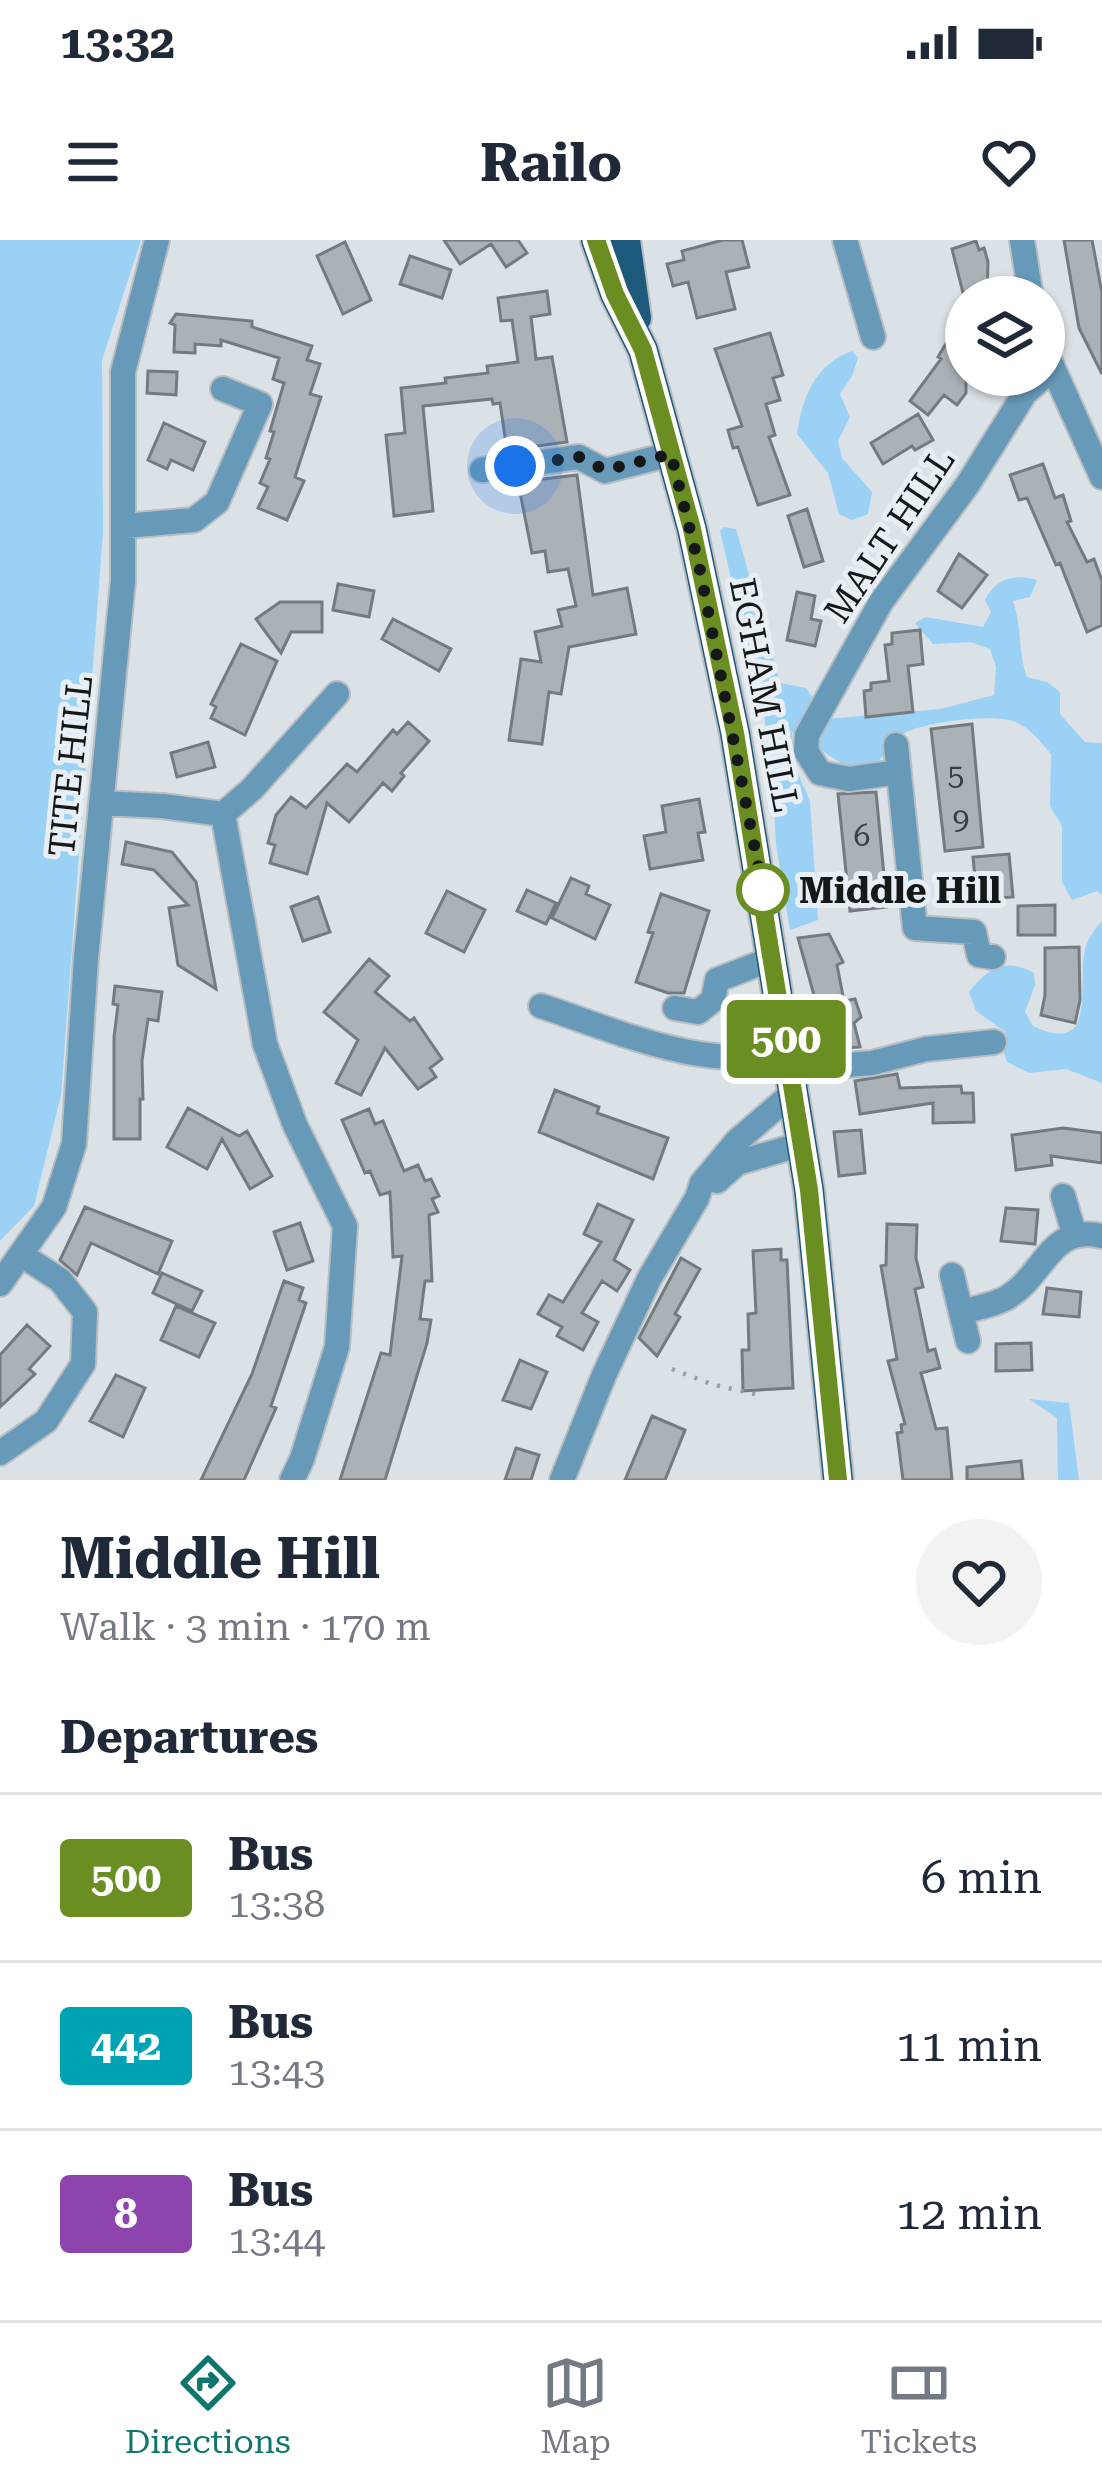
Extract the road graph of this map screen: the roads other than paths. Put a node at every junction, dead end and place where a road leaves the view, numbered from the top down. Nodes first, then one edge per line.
1 (158, 240) edge
2 (596, 240) edge
3 (625, 240) edge
4 (844, 240) edge
5 (1022, 240) edge
6 (1028, 276) edge
7 (638, 336) junction
8 (873, 337) dead end
9 (224, 389) dead end
10 (1022, 396) edge
11 (1065, 396) edge
12 (671, 454) junction
13 (482, 470) dead end
14 (1102, 477) edge
15 (125, 526) junction
16 (337, 694) dead end
17 (896, 745) dead end
18 (898, 772) junction
19 (101, 803) junction
20 (223, 814) junction
21 (993, 957) dead end
22 (774, 958) junction
23 (541, 1006) dead end
24 (675, 1008) dead end
25 (994, 1042) dead end
26 (791, 1072) junction
27 (802, 1144) junction
28 (1063, 1196) dead end
29 (697, 1198) junction
30 (1074, 1233) junction
31 (1102, 1236) edge
32 (23, 1256) junction
33 (952, 1275) dead end
34 (0, 1284) edge
35 (961, 1312) junction
36 (968, 1341) dead end
37 (0, 1454) edge
38 (292, 1480) edge
39 (562, 1480) edge
40 (838, 1480) edge

1 - 15 street, TITE HILL
2 - 7 main road, EGHAM HILL
3 - 7 main road, EGHAM HILL
4 - 8 street
5 - 6 street
7 - 12 main road, EGHAM HILL
9 - 15 street
10 - 18 street, MALT HILL
11 - 14 street
12 - 13 street
12 - 22 main road, EGHAM HILL
15 - 19 street, TITE HILL
16 - 20 street
17 - 18 street
18 - 21 street
19 - 20 street
19 - 32 street, TITE HILL
20 - 38 street
22 - 24 street
22 - 26 main road, EGHAM HILL
23 - 26 street
25 - 26 street
26 - 27 main road, EGHAM HILL
26 - 29 street
27 - 29 street
27 - 40 main road, EGHAM HILL
28 - 30 street
29 - 39 street
30 - 31 street
30 - 35 street
32 - 34 street, TITE HILL
32 - 37 street
33 - 35 street
35 - 36 street

